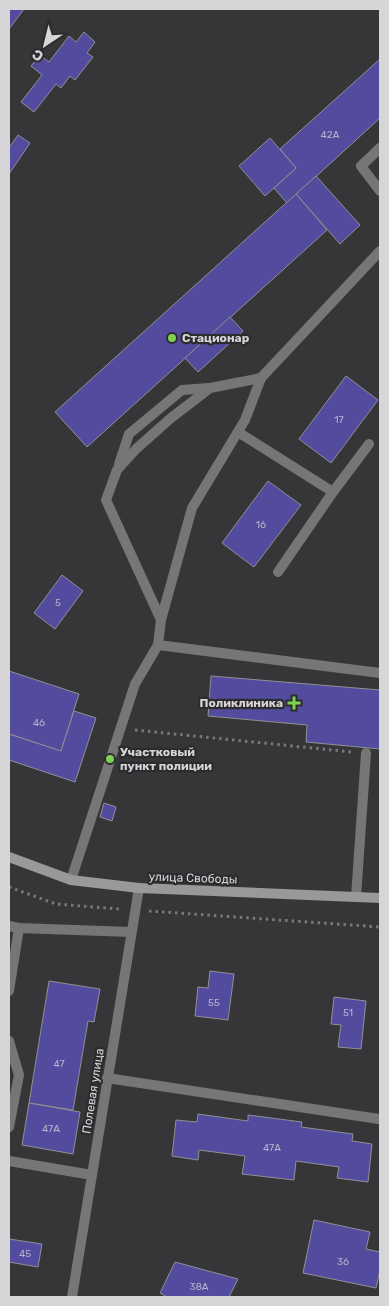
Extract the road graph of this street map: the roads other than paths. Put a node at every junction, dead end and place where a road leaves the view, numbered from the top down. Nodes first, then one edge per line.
1 (380, 148) edge
2 (380, 191) edge
3 (380, 251) edge
4 (261, 378) junction
5 (210, 388) junction
6 (238, 432) junction
7 (370, 444) dead end
8 (117, 470) junction
9 (333, 492) junction
10 (278, 572) dead end
11 (161, 620) junction
12 (158, 645) junction
13 (380, 673) edge
14 (366, 753) road end
15 (9, 857) edge
16 (71, 880) junction
17 (139, 888) junction
18 (356, 897) junction
19 (380, 898) edge
20 (14, 927) edge
21 (131, 932) junction
22 (9, 991) edge
23 (9, 1041) edge
24 (108, 1078) junction
25 (379, 1119) dead end
26 (9, 1127) edge
27 (9, 1161) edge
28 (92, 1175) junction
29 (72, 1297) edge

1 - 2 street
3 - 4 street
4 - 5 street
4 - 6 street
5 - 8 street
5 - 8 street
6 - 9 street
6 - 11 street
7 - 9 street
8 - 11 street
9 - 10 street
11 - 12 street
12 - 13 street
12 - 16 street
14 - 18 street
15 - 16 main road, улица Свободы
16 - 17 main road, улица Свободы
17 - 18 main road, улица Свободы
17 - 21 street, Полевая улица
18 - 19 main road, улица Свободы
20 - 21 street
20 - 22 street
21 - 24 street, Полевая улица
23 - 26 street
24 - 25 street
24 - 28 street, Полевая улица
27 - 28 street
28 - 29 street, Полевая улица

